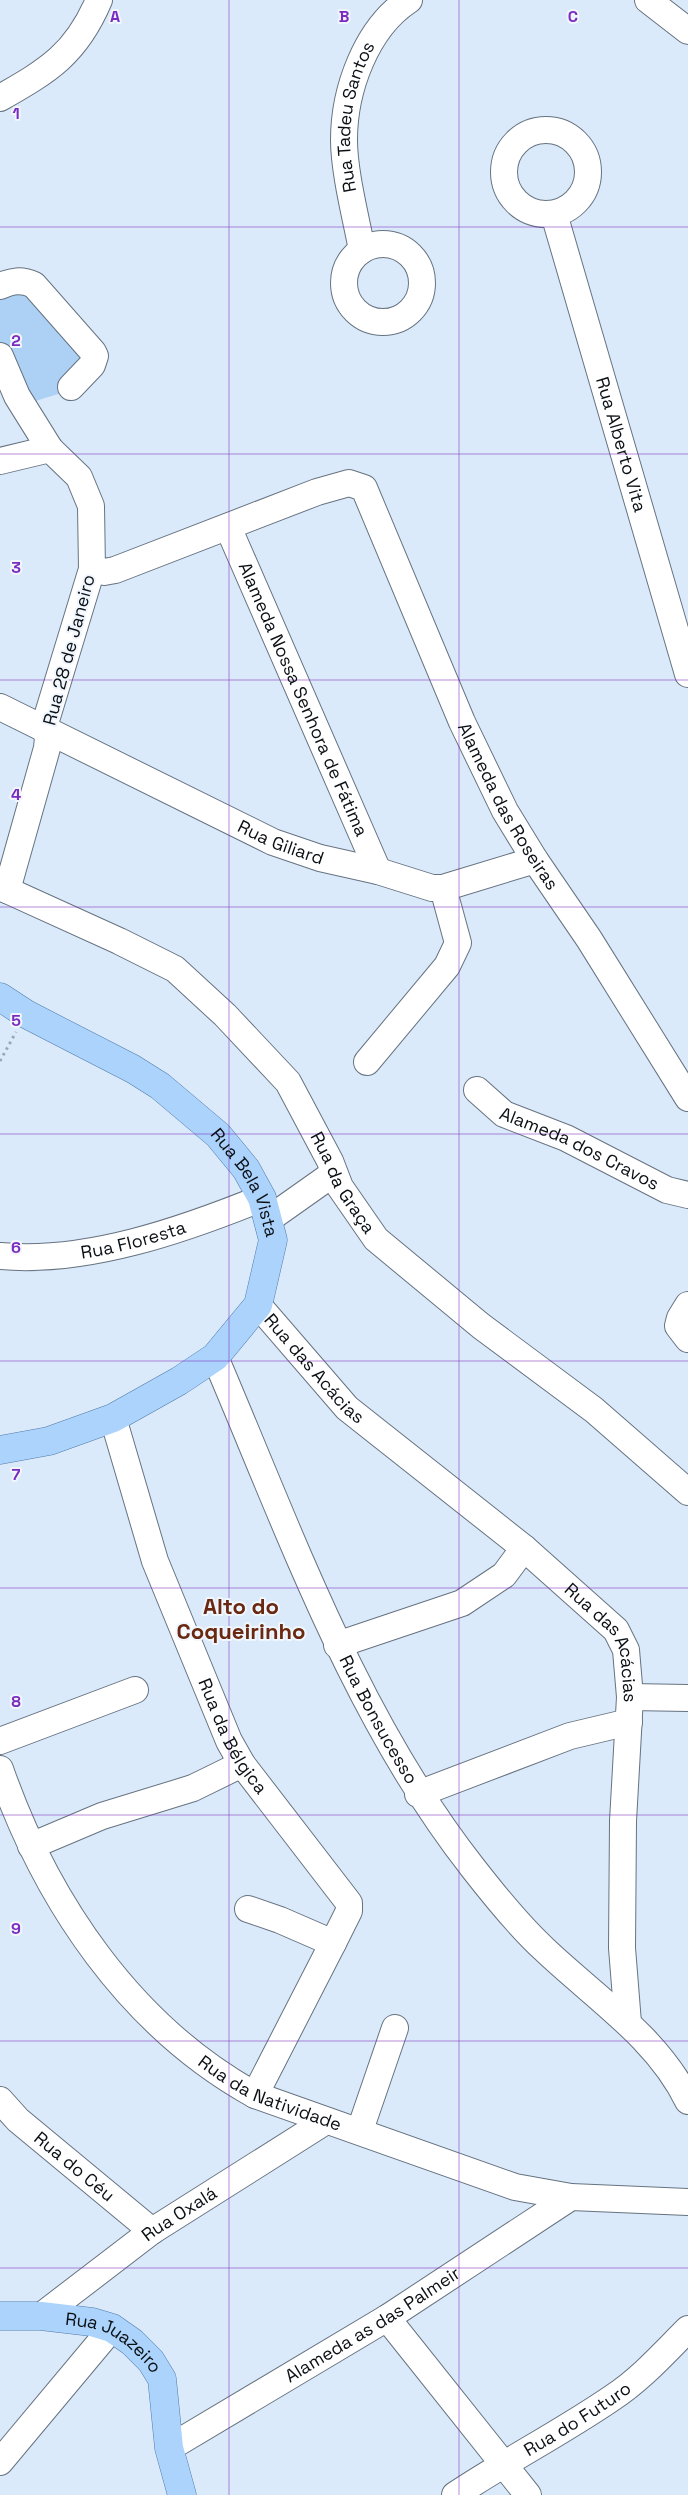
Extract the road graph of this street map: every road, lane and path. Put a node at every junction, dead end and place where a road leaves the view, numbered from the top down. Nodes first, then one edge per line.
1 (99, 0) edge
2 (409, 0) edge
3 (648, 0) edge
4 (688, 31) edge
5 (0, 98) edge
6 (554, 214) dead end
7 (362, 250) dead end
8 (0, 286) edge
9 (0, 356) edge
10 (71, 387) dead end
11 (50, 449) junction
12 (0, 461) edge
13 (228, 527) junction
14 (92, 569) junction
15 (688, 674) edge
16 (2, 710) edge
17 (44, 727) junction
18 (534, 860) junction
19 (378, 871) junction
20 (443, 888) junction
21 (3, 889) edge
22 (0, 997) edge
23 (26, 1014) junction
24 (0, 1061) edge
25 (367, 1062) dead end
26 (477, 1090) dead end
27 (688, 1098) edge
28 (334, 1173) junction
29 (688, 1195) edge
30 (265, 1208) junction
31 (0, 1256) edge
32 (258, 1305) junction
33 (688, 1305) edge
34 (688, 1339) edge
35 (215, 1357) junction
36 (113, 1418) junction
37 (0, 1450) edge
38 (688, 1492) edge
39 (524, 1548) junction
40 (337, 1645) junction
41 (134, 1690) dead end
42 (688, 1698) edge
43 (630, 1709) junction
44 (0, 1741) edge
45 (242, 1764) junction
46 (0, 1769) edge
47 (418, 1794) junction
48 (31, 1846) junction
49 (248, 1908) dead end
50 (333, 1943) junction
51 (628, 2023) junction
52 (396, 2028) dead end
53 (255, 2095) junction
54 (0, 2100) edge
55 (688, 2101) edge
56 (326, 2121) junction
57 (360, 2130) junction
58 (570, 2197) junction
59 (688, 2202) edge
60 (152, 2231) junction
61 (0, 2316) edge
62 (41, 2316) junction
63 (387, 2318) junction
64 (112, 2328) junction
65 (688, 2329) edge
66 (169, 2448) junction
67 (0, 2462) edge
68 (502, 2464) junction
69 (182, 2495) edge
70 (455, 2495) edge
71 (528, 2495) edge

1 - 5 street
2 - 7 street, Rua Tadeu Santos
3 - 4 street
6 - 15 street, Rua Alberto Vita
8 - 10 street
9 - 11 street, Rua 28 de Janeiro
11 - 12 street
11 - 14 street, Rua 28 de Janeiro
13 - 14 street
13 - 18 street, Alameda das Roseiras
13 - 19 street, Alameda Nossa Senhora de Fátima
14 - 17 street, Rua 28 de Janeiro
16 - 17 street, Rua Giliard
17 - 19 street, Rua Giliard
17 - 21 street, Rua 28 de Janeiro
18 - 20 street, Rua Giliard
18 - 27 street, Alameda das Roseiras
19 - 20 street, Rua Giliard
20 - 25 street
21 - 28 street, Rua da Graça
22 - 23 main road, Rua Bela Vista
23 - 24 path
23 - 30 main road, Rua Bela Vista
26 - 29 street, Alameda dos Cravos
28 - 30 street, Rua Floresta
28 - 38 street, Rua da Graça
30 - 31 street, Rua Floresta
30 - 32 main road, Rua Bela Vista
32 - 35 main road, Rua Bela Vista
32 - 39 street, Rua das Acácias
33 - 34 street
35 - 36 main road, Rua Bela Vista
35 - 40 street, Rua Bonsucesso
36 - 37 main road, Rua Bela Vista
36 - 45 street, Rua da Bélgica
39 - 40 street
39 - 43 street, Rua das Acácias
40 - 47 street, Rua Bonsucesso
41 - 44 street
42 - 43 street
43 - 47 street
43 - 51 street, Rua das Acácias
45 - 48 street
45 - 50 street, Rua da Bélgica
46 - 48 street, Rua da Natividade
47 - 51 street, Rua Bonsucesso
48 - 53 street, Rua da Natividade
49 - 50 street
50 - 53 street, Rua da Bélgica
51 - 55 street
52 - 57 street
53 - 56 street, Rua da Natividade
54 - 60 street, Rua do Céu
56 - 57 street, Rua da Natividade
56 - 60 street, Rua Oxalá
57 - 58 street, Rua da Natividade
58 - 59 street, Rua da Natividade
58 - 63 street, Alameda as das Palmeir
60 - 62 street, Rua Oxalá
61 - 62 main road, Rua Juazeiro
62 - 64 main road, Rua Juazeiro
63 - 66 street, Alameda as das Palmeir
63 - 68 street
64 - 66 main road, Rua Juazeiro
64 - 67 street
65 - 68 street, Rua do Futuro
66 - 69 main road, Rua Juazeiro
68 - 70 street, Rua do Futuro
68 - 71 street

